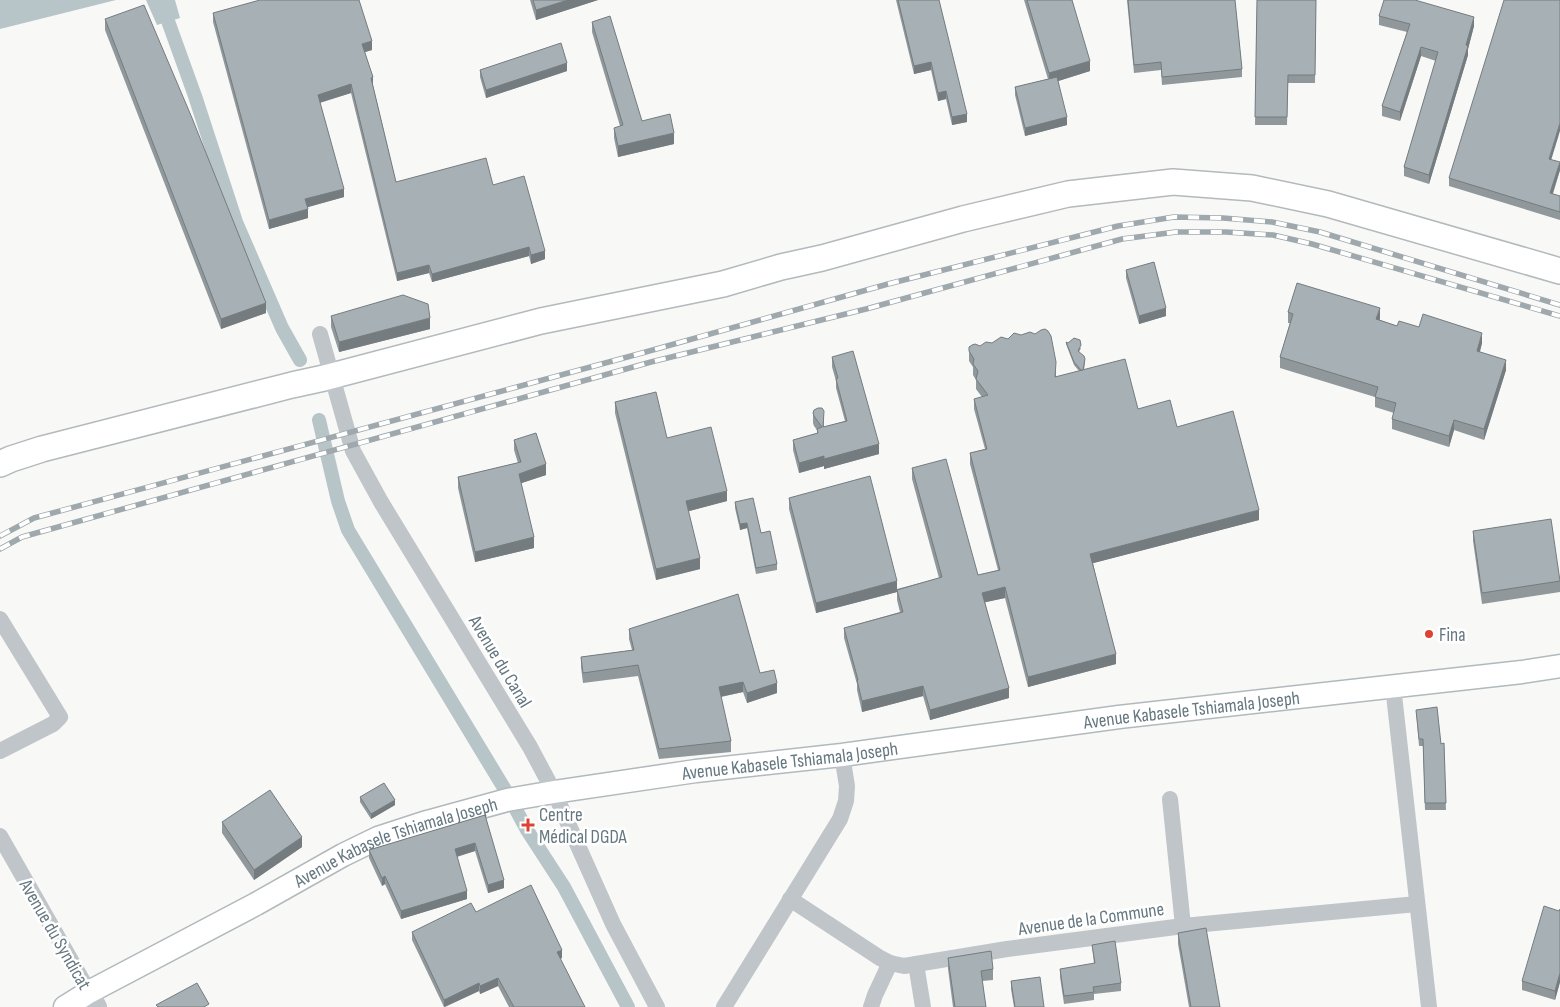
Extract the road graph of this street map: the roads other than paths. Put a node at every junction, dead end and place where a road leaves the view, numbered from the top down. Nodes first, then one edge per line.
1 (1560, 271) edge
2 (320, 334) dead end
3 (328, 377) junction
4 (0, 464) edge
5 (0, 619) edge
6 (1560, 666) edge
7 (1393, 686) junction
8 (0, 751) edge
9 (842, 755) junction
10 (554, 792) junction
11 (1170, 799) dead end
12 (0, 836) edge
13 (790, 899) junction
14 (1417, 904) junction
15 (1183, 926) junction
16 (890, 963) junction
17 (916, 964) junction
18 (93, 1000) edge
19 (65, 1007) edge
20 (656, 1007) edge
21 (724, 1007) edge
22 (871, 1007) edge
23 (923, 1007) edge
24 (1429, 1007) edge

1 - 3 main road
2 - 3 street, Avenue du Canal
3 - 4 main road
3 - 10 street, Avenue du Canal
5 - 8 street
6 - 7 main road, Avenue Kabasele Tshiamala Joseph
7 - 9 main road, Avenue Kabasele Tshiamala Joseph
7 - 14 street
9 - 10 main road, Avenue Kabasele Tshiamala Joseph
9 - 13 street
10 - 18 main road, Avenue Kabasele Tshiamala Joseph
10 - 20 street, Avenue du Canal
11 - 15 street
12 - 18 street, Avenue du Syndicat
13 - 16 street, Avenue de la Commune
13 - 21 street
14 - 15 street, Avenue de la Commune
14 - 24 street
15 - 17 street, Avenue de la Commune
16 - 17 street, Avenue de la Commune
16 - 22 street
17 - 23 street
18 - 19 main road, Avenue Kabasele Tshiamala Joseph

